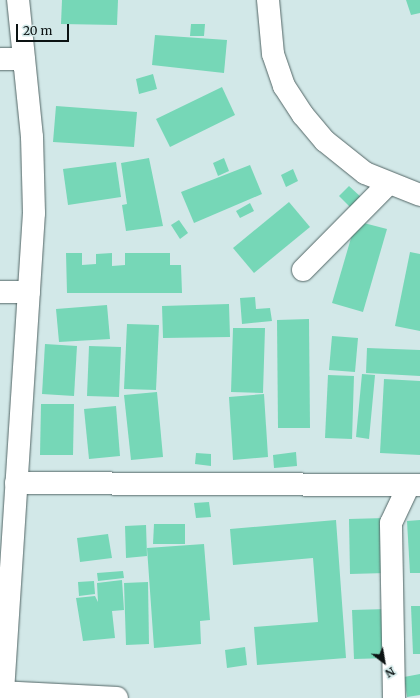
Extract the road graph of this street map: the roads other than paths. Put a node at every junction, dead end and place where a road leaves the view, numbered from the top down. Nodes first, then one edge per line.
1 (18, 0) edge
2 (268, 0) edge
3 (0, 59) edge
4 (24, 60) junction
5 (388, 184) junction
6 (420, 195) edge
7 (303, 270) dead end
8 (0, 292) edge
9 (29, 292) junction
10 (16, 483) junction
11 (414, 485) edge
12 (1, 692) edge
13 (117, 698) edge
14 (394, 698) edge

1 - 4 street
2 - 5 street
3 - 4 street
4 - 9 street
5 - 6 street
5 - 7 street
8 - 9 street
9 - 10 street
10 - 11 street
10 - 12 street
11 - 14 street
12 - 13 street

